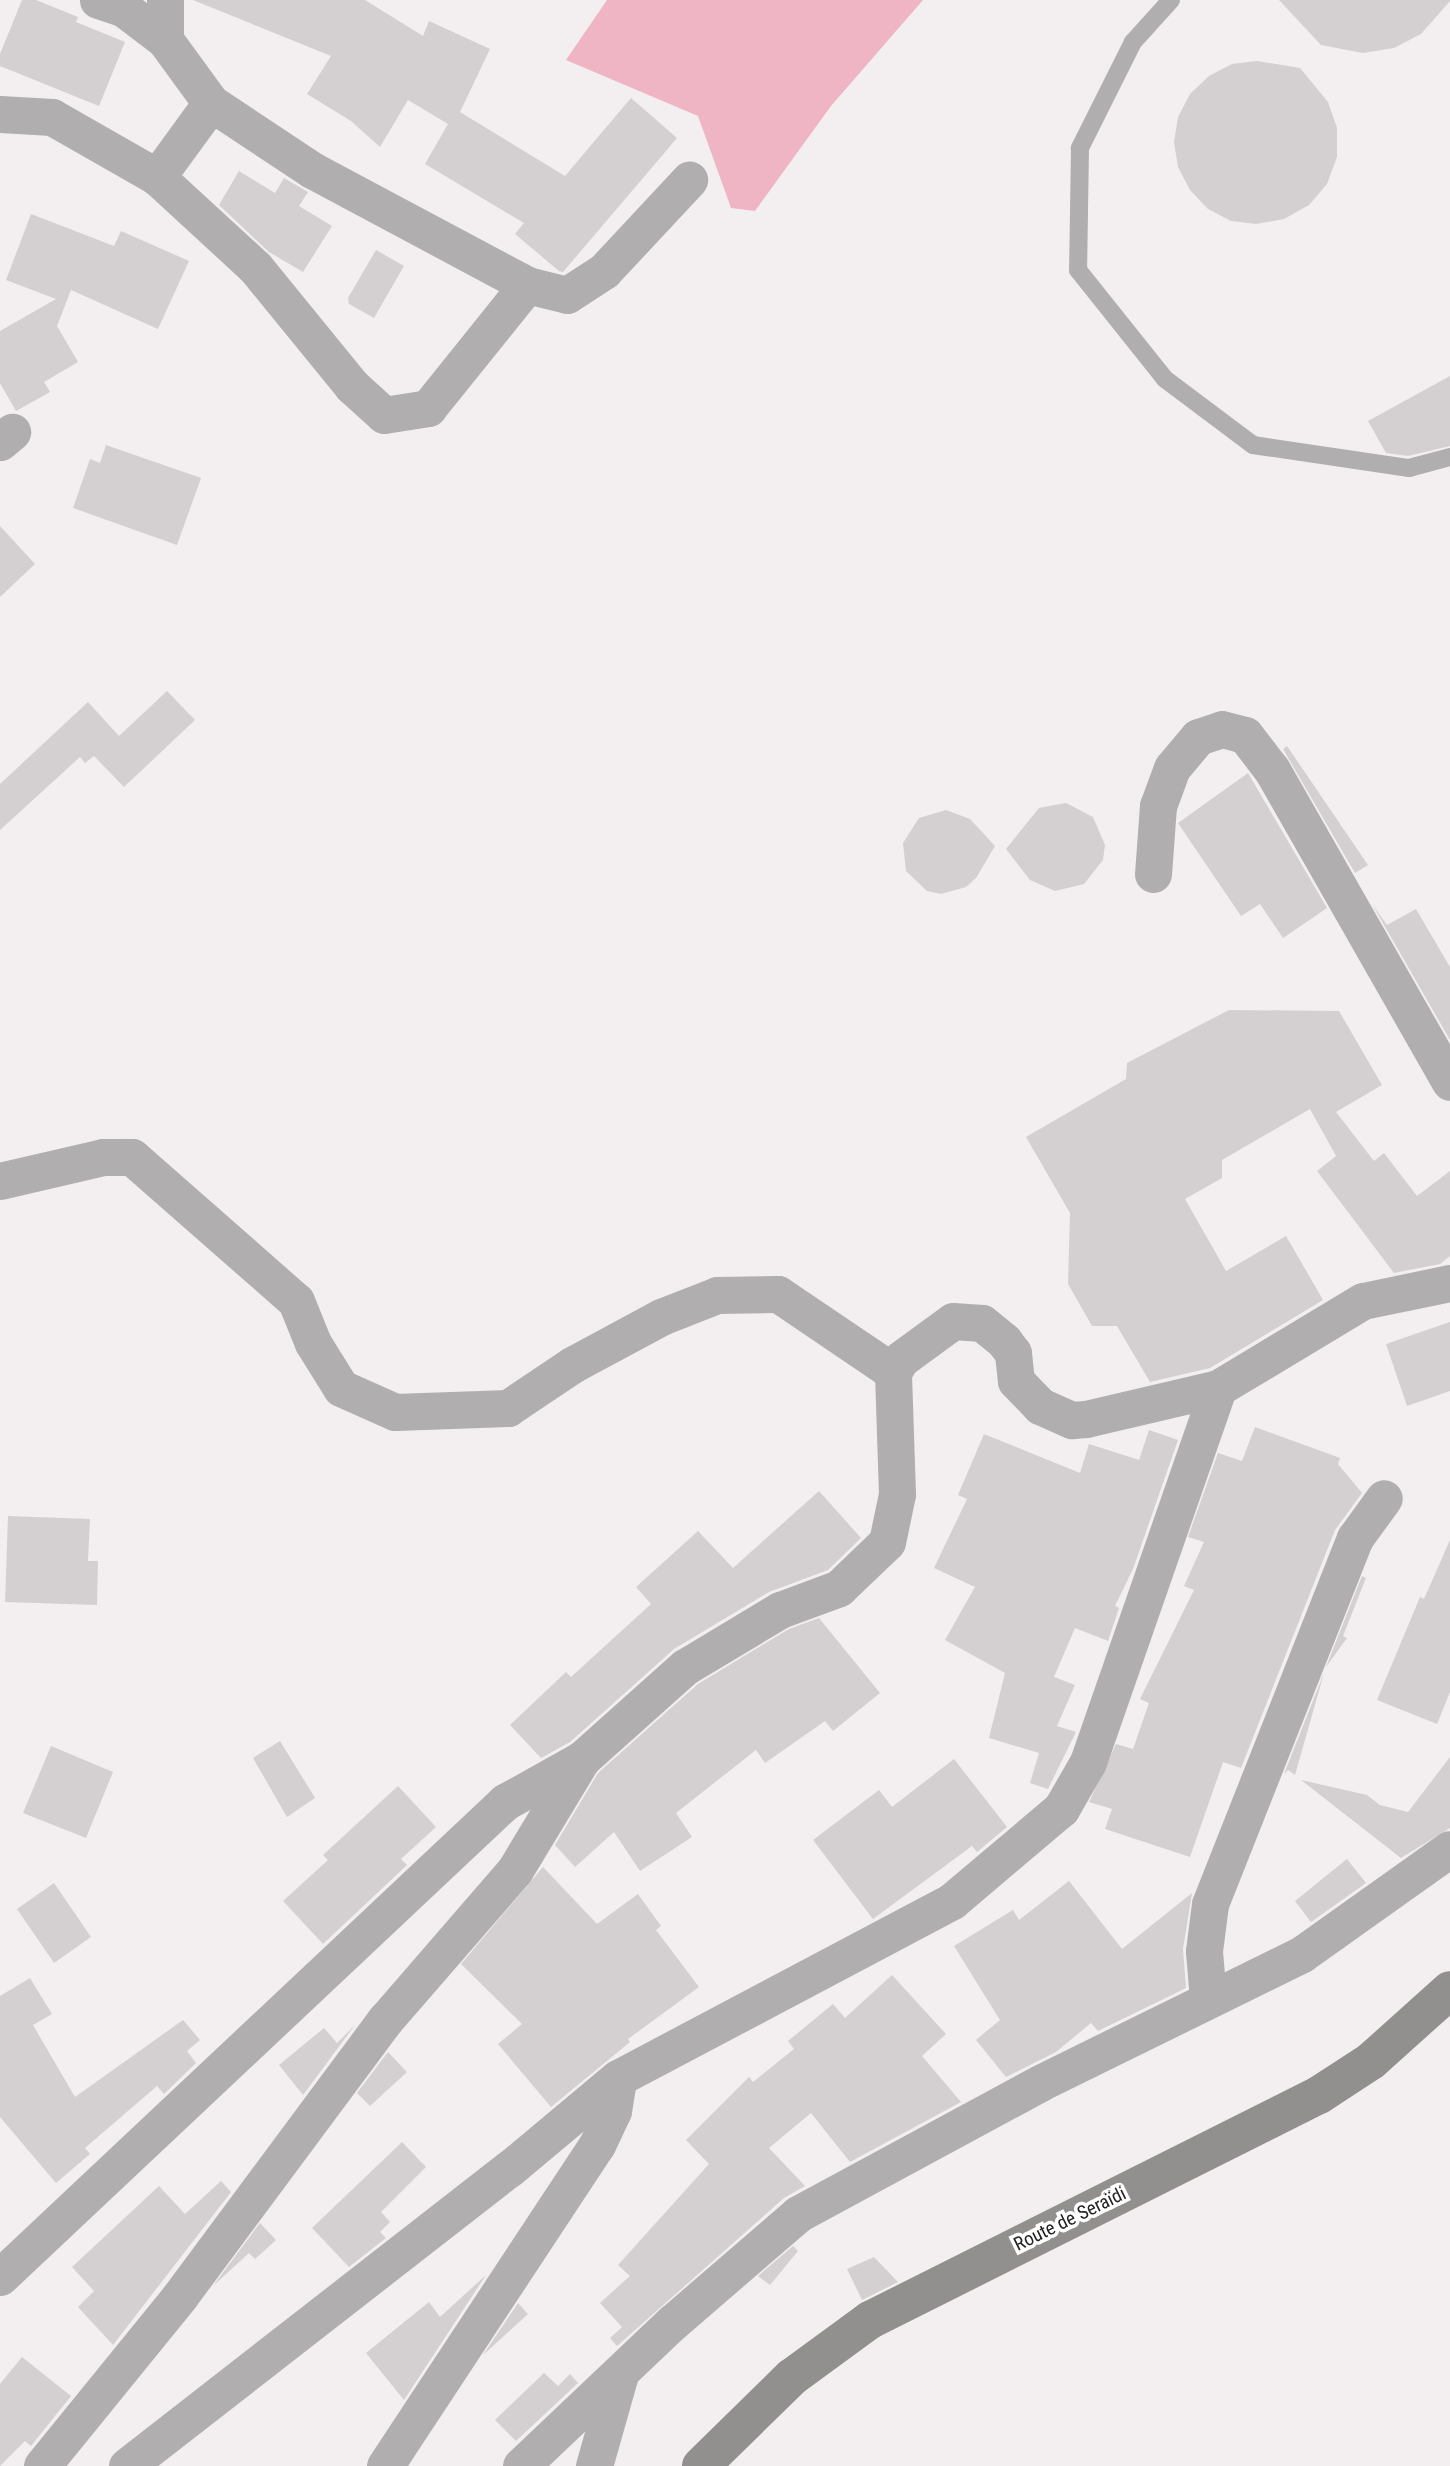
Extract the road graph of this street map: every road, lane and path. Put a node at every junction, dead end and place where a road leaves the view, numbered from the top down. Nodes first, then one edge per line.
1 (98, 0) edge
2 (165, 0) edge
3 (1171, 0) edge
4 (165, 40) junction
5 (211, 103) junction
6 (0, 114) edge
7 (157, 177) junction
8 (689, 180) dead end
9 (527, 285) junction
10 (1450, 457) edge
11 (1153, 874) dead end
12 (1450, 1082) edge
13 (0, 1181) edge
14 (1450, 1283) edge
15 (893, 1372) junction
16 (1218, 1388) junction
17 (1384, 1498) dead end
18 (582, 1759) junction
19 (1450, 1849) edge
20 (1450, 1990) edge
21 (1208, 1998) junction
22 (618, 2078) junction
23 (0, 2277) edge
24 (621, 2374) junction
25 (42, 2466) edge
26 (127, 2466) edge
27 (384, 2466) edge
28 (521, 2466) edge
29 (594, 2466) edge
30 (701, 2466) edge

1 - 4 street
2 - 4 street
3 - 10 lane
4 - 5 street
5 - 7 street
5 - 9 street
6 - 7 street
7 - 9 street
8 - 9 street
11 - 12 street
13 - 15 street
14 - 16 street
15 - 16 street
15 - 18 street
16 - 22 street
17 - 21 street
18 - 23 street
18 - 25 street
19 - 21 street
20 - 30 street, Route de Seraïdi
21 - 24 street
22 - 26 street
22 - 27 street
24 - 28 street
24 - 29 street

